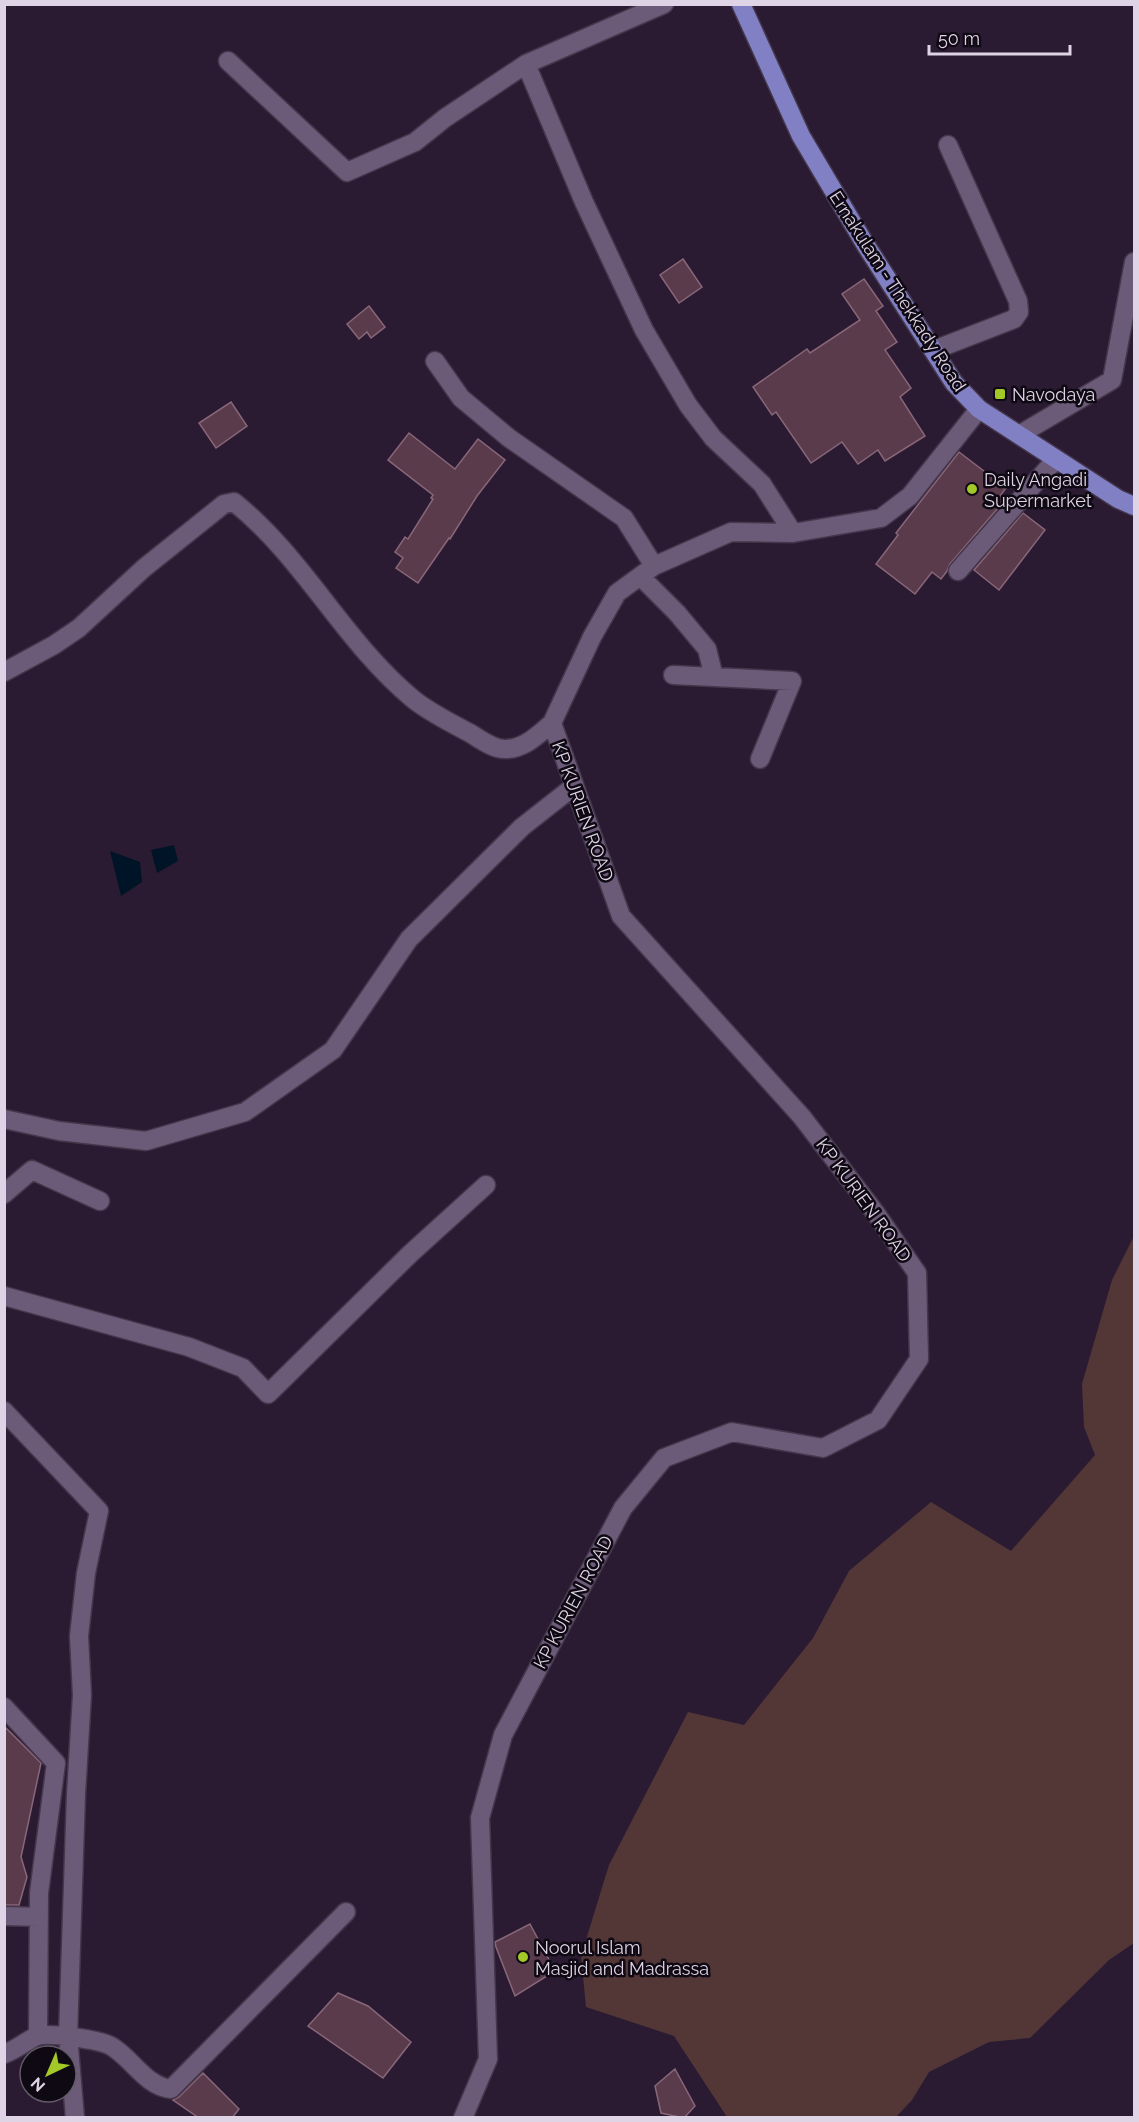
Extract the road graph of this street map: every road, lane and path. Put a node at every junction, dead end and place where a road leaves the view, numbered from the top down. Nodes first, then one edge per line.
1 (741, 4) edge
2 (657, 6) edge
3 (228, 62) dead end
4 (526, 63) junction
5 (948, 145) dead end
6 (1134, 262) edge
7 (934, 350) junction
8 (435, 361) dead end
9 (979, 409) junction
10 (1019, 435) junction
11 (1056, 459) junction
12 (1134, 506) edge
13 (793, 533) junction
14 (647, 571) junction
15 (958, 571) dead end
16 (4, 672) edge
17 (673, 675) dead end
18 (714, 677) junction
19 (552, 723) junction
20 (760, 759) dead end
21 (573, 787) junction
22 (4, 1119) edge
23 (486, 1185) dead end
24 (4, 1194) edge
25 (100, 1201) dead end
26 (4, 1296) edge
27 (4, 1411) edge
28 (4, 1707) edge
29 (346, 1912) dead end
30 (4, 1916) edge
31 (39, 1917) junction
32 (38, 2035) junction
33 (68, 2036) junction
34 (4, 2054) edge
35 (75, 2118) edge
36 (463, 2118) edge

1 - 7 main road, Ernakulam - Thekkady Road
2 - 4 street
3 - 4 street
4 - 13 street
5 - 7 street
6 - 10 street
7 - 9 main road, Ernakulam - Thekkady Road
8 - 14 street
9 - 10 main road, Ernakulam - Thekkady Road
9 - 13 street, KP KURIEN ROAD
10 - 11 main road, Ernakulam - Thekkady Road
11 - 12 main road, Ernakulam - Thekkady Road
11 - 15 street
13 - 14 street, KP KURIEN ROAD
14 - 18 street
14 - 19 street, KP KURIEN ROAD
16 - 19 street
17 - 18 street
18 - 20 street
19 - 21 street, KP KURIEN ROAD
21 - 22 street
21 - 36 street, KP KURIEN ROAD
23 - 26 street
24 - 25 street
27 - 33 street
28 - 31 street
29 - 33 street
30 - 31 street
31 - 32 street
32 - 33 street
32 - 34 street
33 - 35 street

